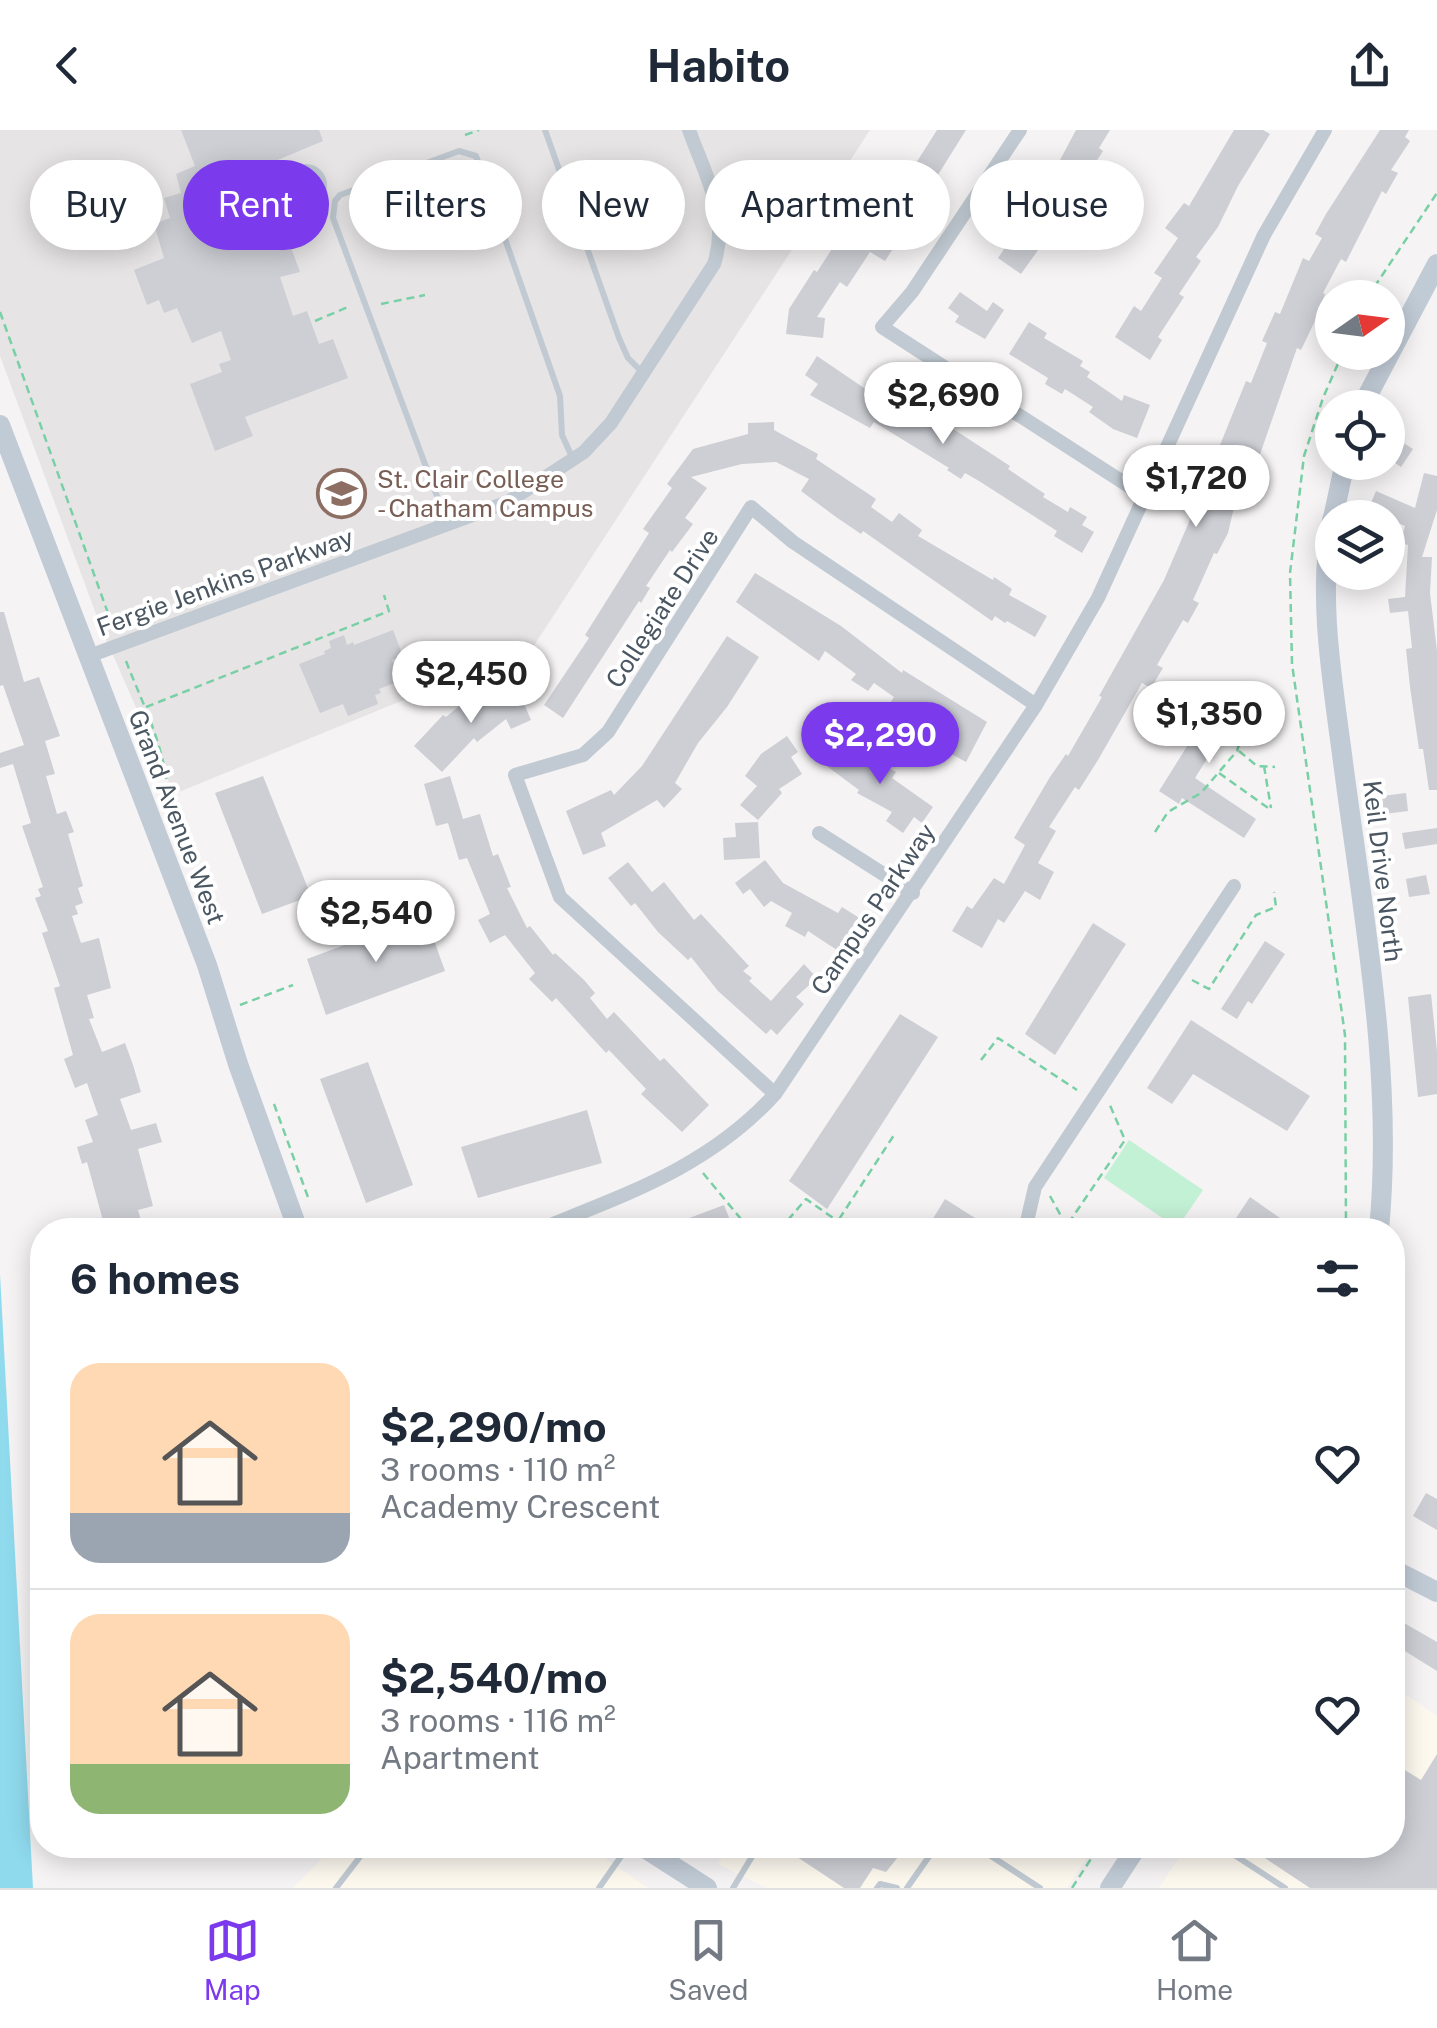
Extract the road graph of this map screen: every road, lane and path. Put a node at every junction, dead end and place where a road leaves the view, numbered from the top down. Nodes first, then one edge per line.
1 (479, 130) edge
2 (545, 130) edge
3 (689, 130) edge
4 (1020, 130) edge
5 (1325, 130) edge
6 (465, 135) dead end
7 (1437, 193) edge
8 (322, 195) joint
9 (329, 198) edge
10 (335, 201) junction
11 (1437, 264) edge
12 (1379, 280) edge
13 (425, 294) dead end
14 (379, 304) dead end
15 (348, 307) dead end
16 (0, 312) edge
17 (314, 321) dead end
18 (1335, 370) edge
19 (643, 374) junction
20 (1370, 390) edge
21 (0, 425) edge
22 (573, 459) junction
23 (1146, 497) junction
24 (447, 524) junction
25 (1330, 590) edge
26 (384, 595) dead end
27 (120, 645) junction
28 (89, 656) junction
29 (1036, 706) junction
30 (144, 708) junction
31 (1270, 734) dead end
32 (1237, 750) junction
33 (1264, 766) junction
34 (1275, 766) dead end
35 (1218, 773) junction
36 (168, 819) dead end
37 (1156, 832) dead end
38 (819, 833) dead end
39 (1234, 886) dead end
40 (1274, 892) dead end
41 (913, 893) junction
42 (1188, 978) dead end
43 (294, 985) dead end
44 (235, 995) dead end
45 (981, 1060) dead end
46 (1078, 1091) dead end
47 (775, 1094) junction
48 (271, 1096) dead end
49 (1109, 1102) dead end
50 (896, 1132) dead end
51 (694, 1161) junction
52 (1040, 1180) junction
53 (309, 1201) dead end
54 (294, 1218) edge
55 (567, 1218) edge
56 (740, 1218) edge
57 (790, 1218) edge
58 (832, 1218) edge
59 (841, 1218) edge
60 (1028, 1218) edge
61 (1065, 1218) edge
62 (1071, 1218) edge
63 (1346, 1218) edge
64 (1381, 1218) edge
65 (1405, 1576) edge
66 (1437, 1592) edge
67 (359, 1858) edge
68 (620, 1858) edge
69 (660, 1858) edge
70 (751, 1858) edge
71 (928, 1858) edge
72 (994, 1858) edge
73 (1092, 1858) edge
74 (1130, 1858) edge
75 (1238, 1858) edge
76 (336, 1888) edge
77 (599, 1888) edge
78 (707, 1888) edge
79 (733, 1888) edge
80 (877, 1888) edge
81 (897, 1888) edge
82 (907, 1888) edge
83 (1040, 1888) edge
84 (1072, 1888) edge
85 (1110, 1888) edge
86 (1285, 1888) edge

1 - 6 path
2 - 19 lane
3 - 19 street, Fergie Jenkins Parkway
4 - 23 street
5 - 23 street, Campus Parkway
7 - 12 path
8 - 8 lane
9 - 10 lane
10 - 22 lane
10 - 24 lane
11 - 20 street
13 - 14 path
15 - 17 path
16 - 27 path
18 - 63 path
19 - 22 street, Fergie Jenkins Parkway
21 - 28 street, Grand Avenue West
22 - 24 street, Fergie Jenkins Parkway
23 - 29 street, Campus Parkway
24 - 27 street, Fergie Jenkins Parkway
25 - 64 street, Keil Drive North
26 - 30 path
27 - 28 street, Fergie Jenkins Parkway
27 - 30 path
28 - 54 street, Grand Avenue West
29 - 41 street, Campus Parkway
29 - 47 street, Collegiate Drive
30 - 36 path
31 - 32 path
32 - 33 path
32 - 35 path
33 - 34 path
33 - 35 path
35 - 37 path
38 - 41 street
39 - 52 street
40 - 42 path
41 - 47 street, Campus Parkway
43 - 44 path
45 - 46 path
47 - 51 street, Campus Parkway
48 - 53 path
49 - 62 path
50 - 59 path
51 - 55 street, Campus Parkway
51 - 56 path
52 - 60 street
52 - 61 path
57 - 58 path
65 - 66 street
67 - 76 lane
68 - 77 lane
69 - 78 street
70 - 79 lane
71 - 82 lane
72 - 83 lane
73 - 84 path
74 - 85 street
75 - 86 lane
80 - 81 lane

